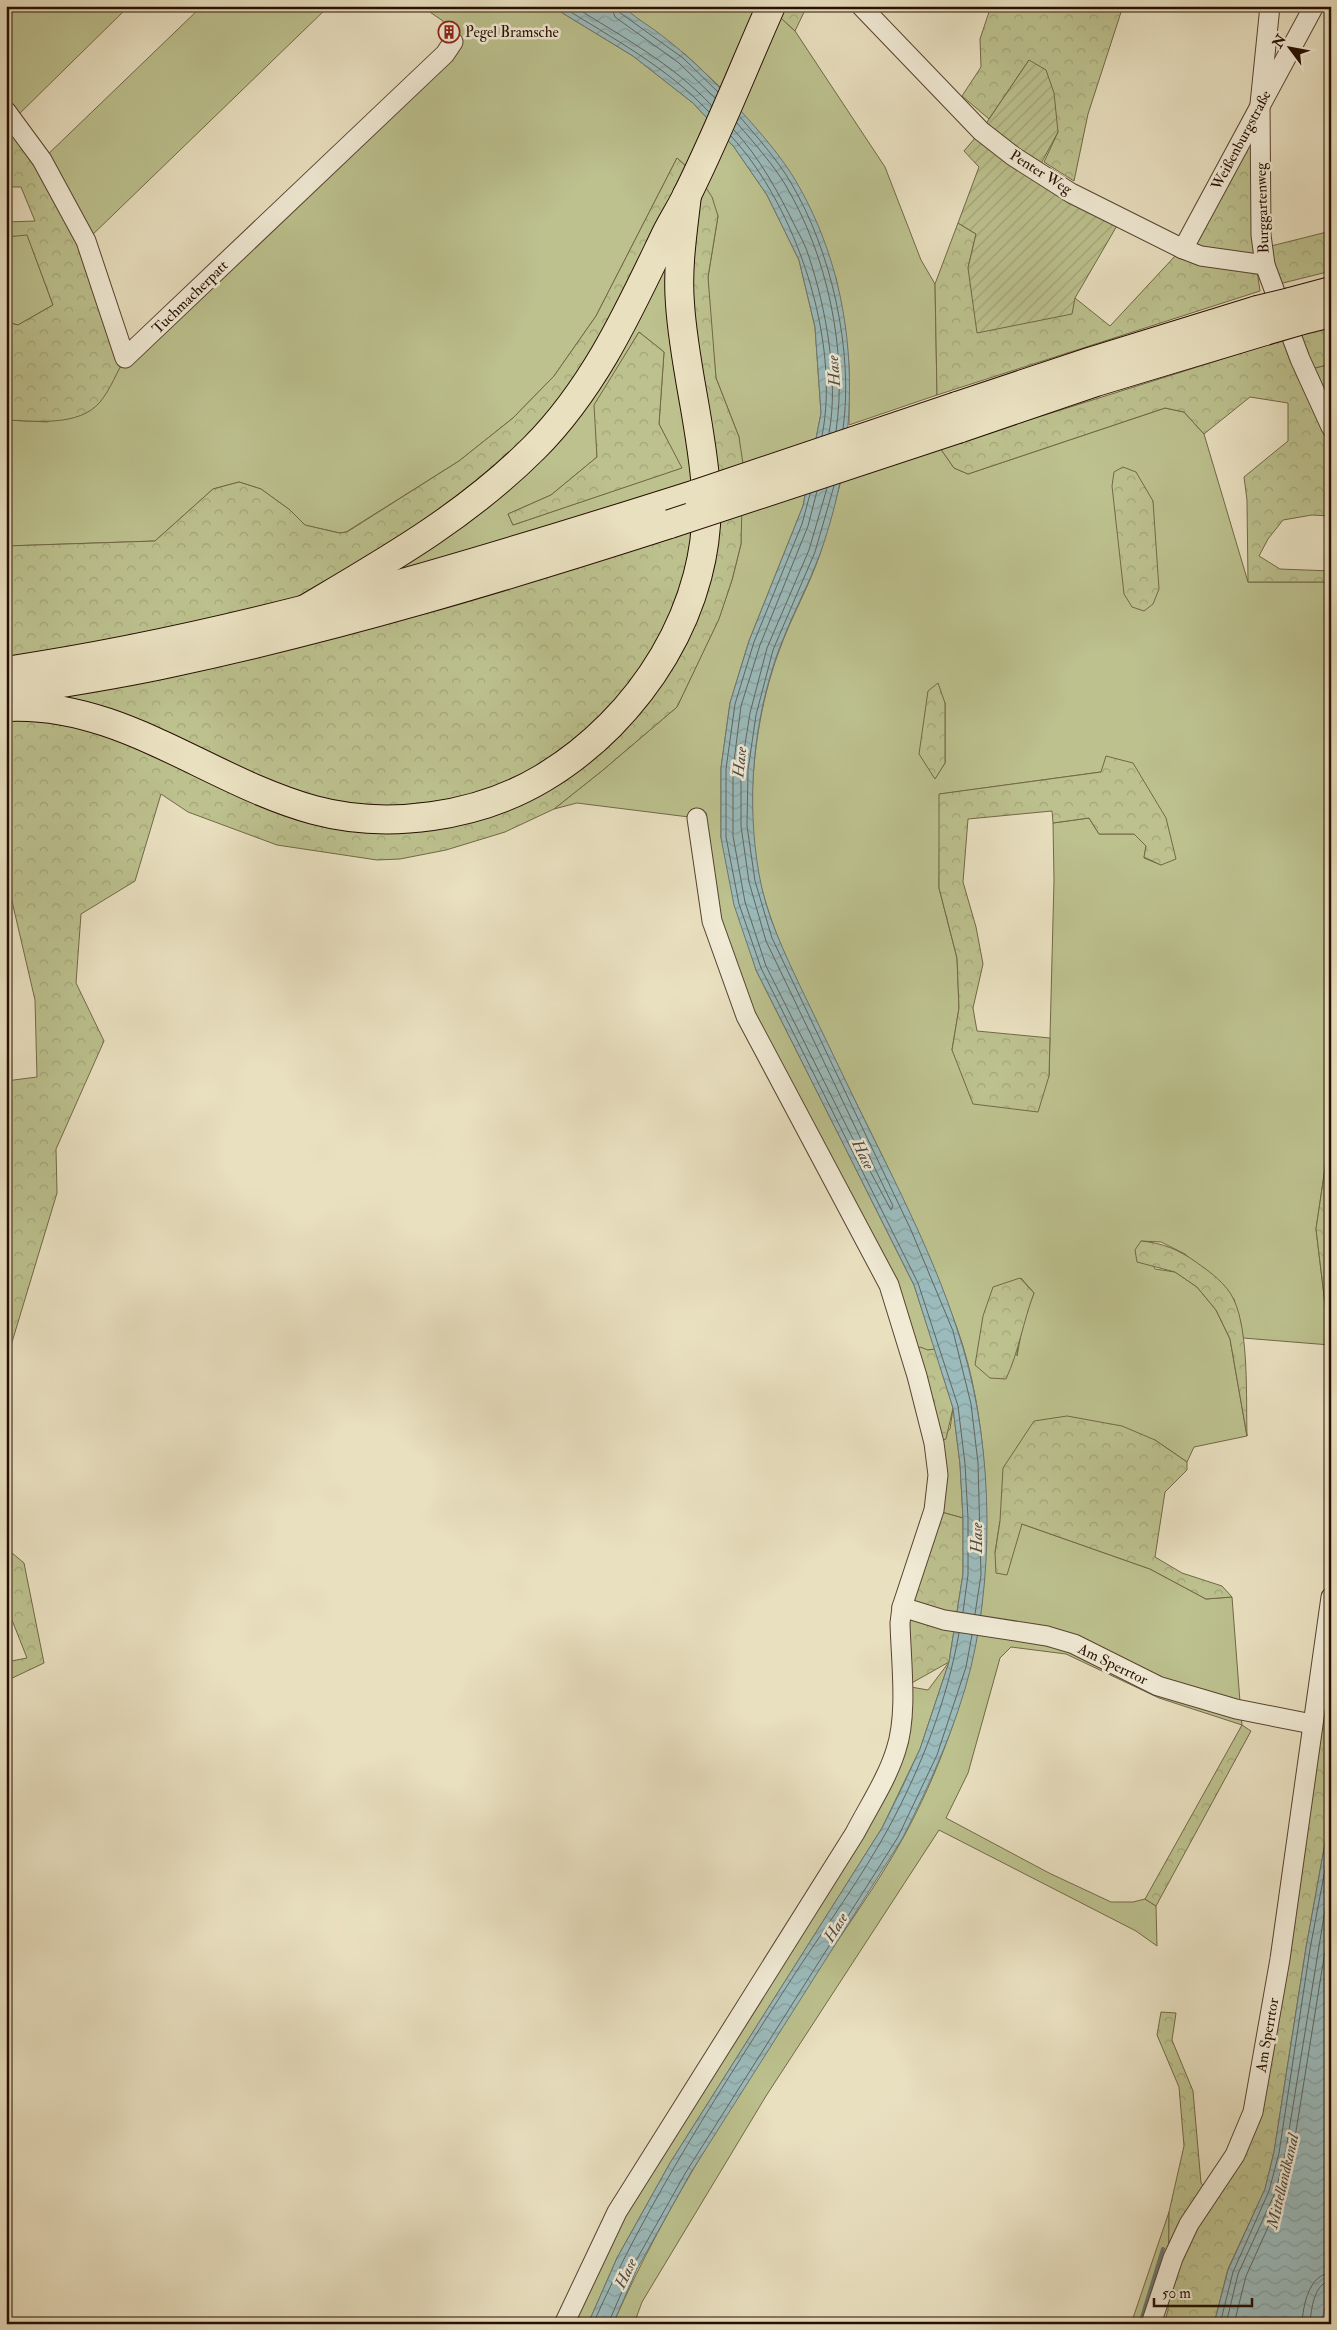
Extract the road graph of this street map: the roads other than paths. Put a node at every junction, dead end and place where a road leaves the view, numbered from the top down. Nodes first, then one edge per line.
1 (862, 6) edge
2 (1270, 6) edge
3 (1314, 6) edge
4 (771, 8) edge
5 (452, 42) dead end
6 (1260, 104) junction
7 (6, 111) edge
8 (687, 195) junction
9 (1183, 249) junction
10 (1265, 265) junction
11 (1331, 291) edge
12 (1294, 311) junction
13 (1331, 313) edge
14 (1331, 427) edge
15 (669, 513) junction
16 (302, 612) junction
17 (6, 671) edge
18 (6, 692) edge
19 (6, 707) edge
20 (697, 818) dead end
21 (1331, 1597) edge
22 (902, 1607) junction
23 (1312, 1724) junction
24 (564, 2324) edge
25 (1152, 2324) edge

1 - 9 street, Penter Weg
2 - 6 street, Burggartenweg
3 - 6 street, Weißenburgstraße
4 - 8 highway
5 - 7 street, Tuchmacherpatt
6 - 9 street, Weißenburgstraße
6 - 10 street, Burggartenweg
8 - 16 highway
8 - 19 highway
9 - 10 street, Penter Weg
10 - 14 street, Burggartenweg
11 - 12 highway
12 - 13 highway
12 - 15 highway, bridge
15 - 16 highway
15 - 18 highway
16 - 17 highway
20 - 22 street
21 - 23 street, Am Sperrtor
22 - 23 street, Am Sperrtor
22 - 24 street
23 - 25 street, Am Sperrtor

